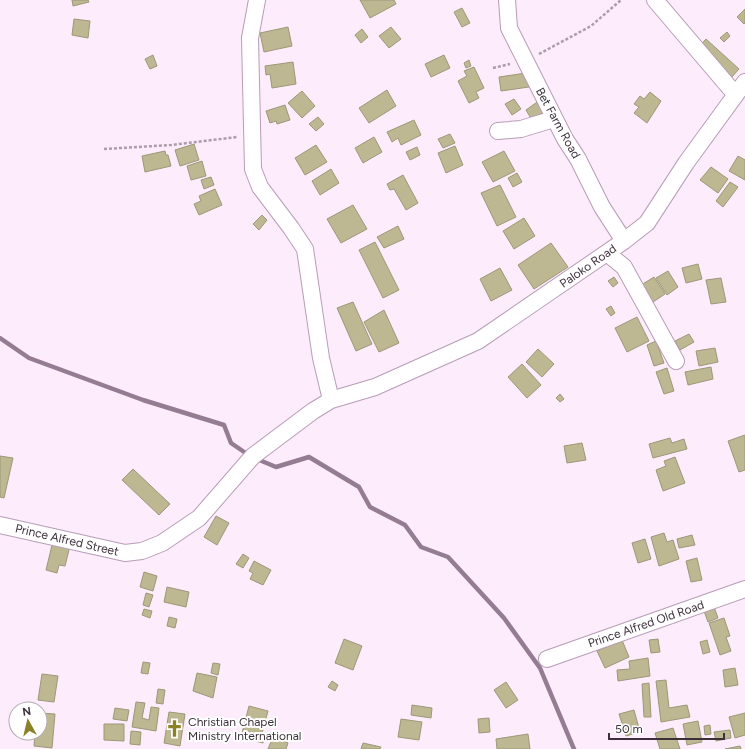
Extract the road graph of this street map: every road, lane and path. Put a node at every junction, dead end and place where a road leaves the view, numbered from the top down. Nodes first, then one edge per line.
1 (257, 0) edge
2 (507, 0) edge
3 (621, 0) edge
4 (655, 0) edge
5 (525, 61) junction
6 (493, 68) dead end
7 (742, 87) edge
8 (554, 119) junction
9 (498, 131) dead end
10 (251, 135) junction
11 (104, 149) dead end
12 (624, 241) junction
13 (607, 253) junction
14 (676, 361) dead end
15 (332, 400) junction
16 (0, 525) edge
17 (745, 589) edge
18 (547, 659) dead end

1 - 10 street
2 - 5 street, Bet Farm Road
3 - 5 path
4 - 7 street
5 - 6 path
5 - 8 street, Bet Farm Road
7 - 12 street, Paloko Road
8 - 9 street
8 - 12 street, Bet Farm Road
10 - 11 path
10 - 15 street
12 - 13 street, Paloko Road
13 - 14 street
13 - 15 street, Paloko Road
15 - 16 street, Prince Alfred Street
17 - 18 street, Prince Alfred Old Road

